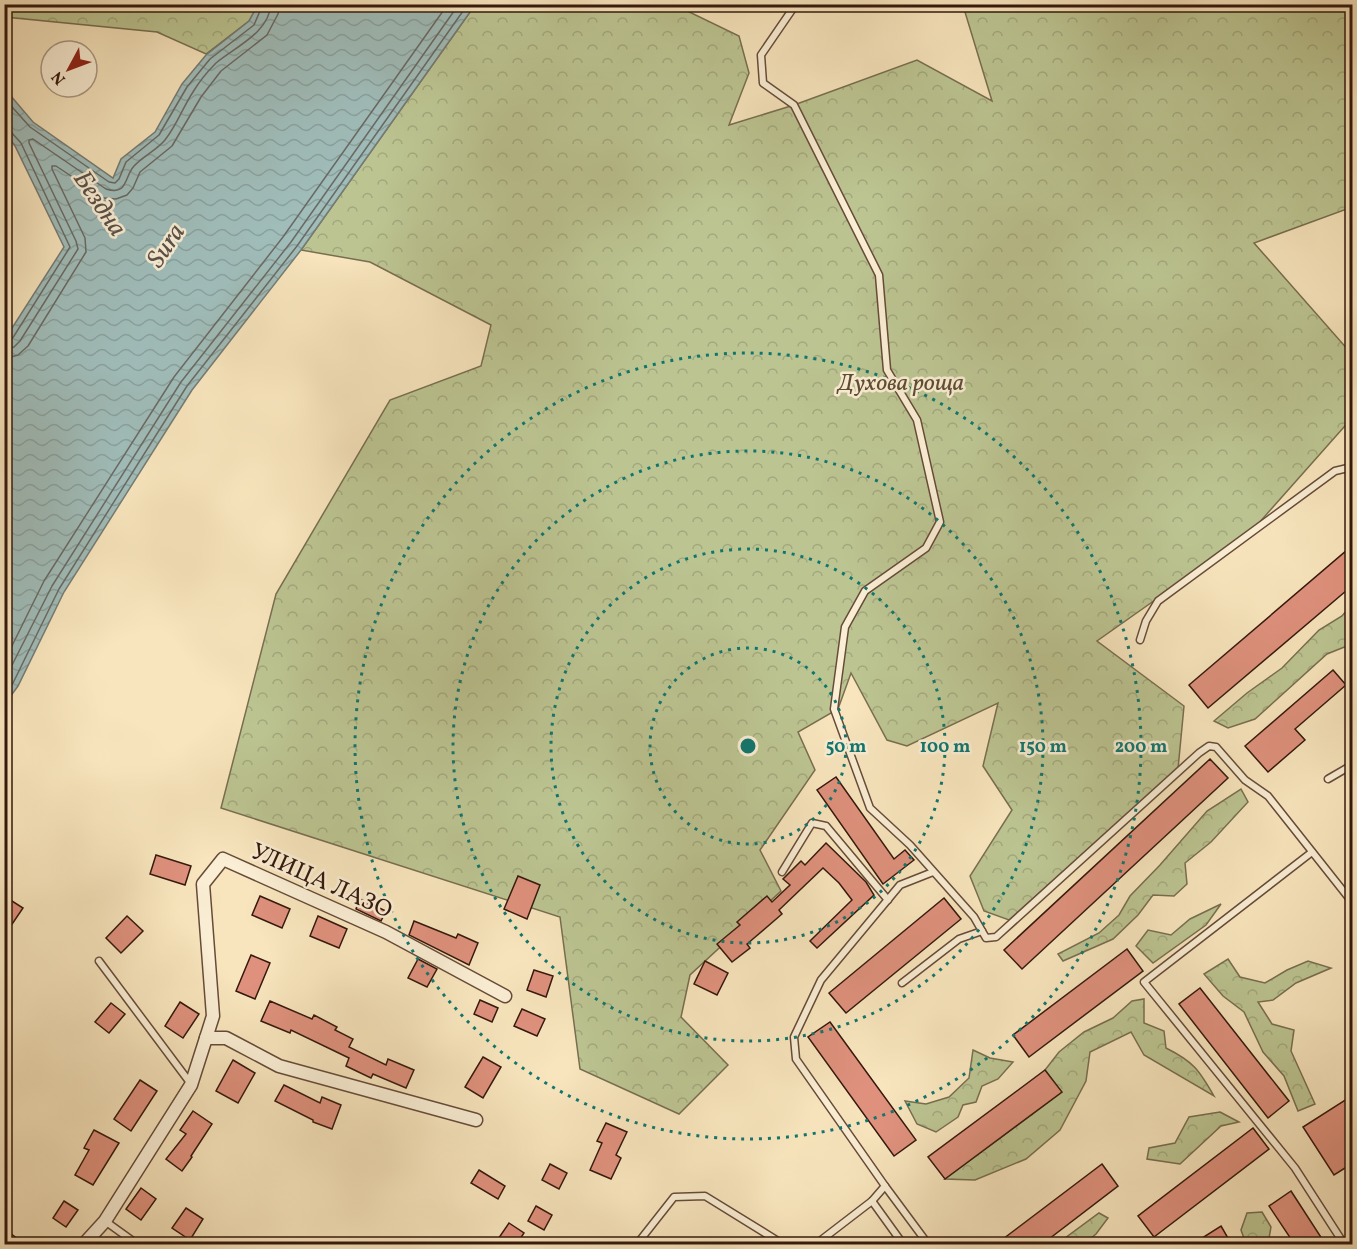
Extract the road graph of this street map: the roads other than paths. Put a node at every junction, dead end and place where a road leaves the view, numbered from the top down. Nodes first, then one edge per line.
1 (796, 4) edge
2 (1353, 466) edge
3 (1140, 640) dead end
4 (1353, 765) edge
5 (1328, 779) dead end
6 (1312, 852) junction
7 (782, 872) dead end
8 (933, 872) junction
9 (888, 900) junction
10 (1353, 903) edge
11 (982, 931) junction
12 (99, 961) dead end
13 (902, 983) dead end
14 (505, 996) dead end
15 (206, 1038) junction
16 (191, 1085) junction
17 (476, 1120) dead end
18 (885, 1185) junction
19 (872, 1202) junction
20 (105, 1221) junction
21 (84, 1245) edge
22 (137, 1245) edge
23 (637, 1245) edge
24 (778, 1245) edge
25 (816, 1245) edge
26 (903, 1245) edge
27 (928, 1245) edge
28 (1344, 1245) edge

1 - 8 lane
2 - 3 lane
4 - 5 lane
6 - 10 lane
6 - 11 lane
6 - 28 lane
7 - 9 lane
8 - 9 lane
8 - 11 lane
9 - 18 lane
11 - 13 lane
12 - 16 lane
14 - 15 street, УЛИЦА ЛАЗО
15 - 16 street, УЛИЦА ЛАЗО
15 - 17 street
16 - 20 street, УЛИЦА ЛАЗО
18 - 19 lane
18 - 27 lane
19 - 25 lane
19 - 26 lane
20 - 21 street, УЛИЦА ЛАЗО
20 - 22 lane
23 - 24 lane

